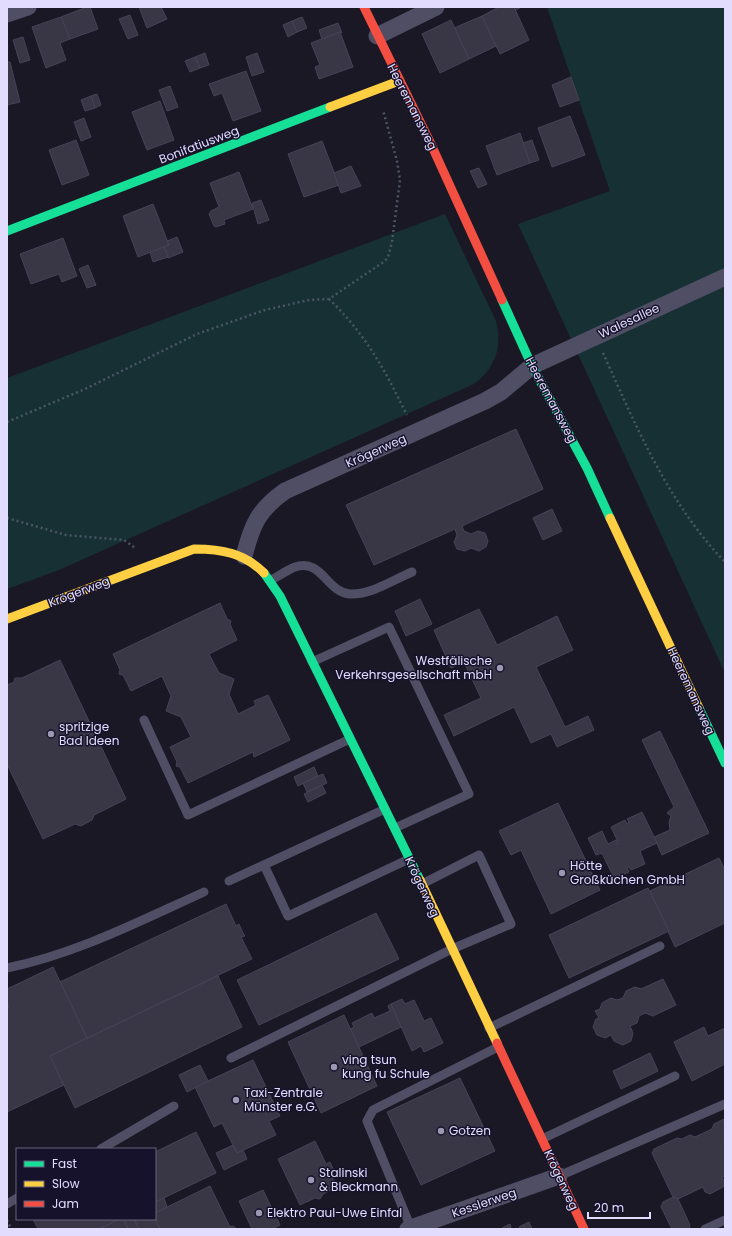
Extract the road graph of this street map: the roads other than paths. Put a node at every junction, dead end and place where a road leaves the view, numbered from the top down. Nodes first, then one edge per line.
1 (28, 7) edge
2 (364, 7) edge
3 (436, 7) edge
4 (7, 14) edge
5 (377, 36) junction
6 (399, 81) junction
7 (7, 231) edge
8 (725, 277) edge
9 (532, 366) junction
10 (244, 556) junction
11 (412, 572) dead end
12 (271, 580) junction
13 (7, 619) edge
14 (312, 662) junction
15 (144, 720) dead end
16 (350, 739) junction
17 (725, 763) edge
18 (385, 809) junction
19 (395, 828) junction
20 (409, 859) junction
21 (264, 865) junction
22 (229, 881) dead end
23 (422, 884) junction
24 (204, 892) dead end
25 (660, 946) dead end
26 (452, 949) junction
27 (7, 968) edge
28 (489, 1028) junction
29 (498, 1047) junction
30 (231, 1058) dead end
31 (675, 1076) dead end
32 (725, 1104) edge
33 (174, 1106) dead end
34 (542, 1139) junction
35 (103, 1148) edge
36 (559, 1176) junction
37 (16, 1199) edge
38 (7, 1204) edge
39 (725, 1220) edge
40 (410, 1228) edge
41 (584, 1229) edge
42 (705, 1229) edge

1 - 4 street
2 - 5 street, Heeremansweg
3 - 5 street
5 - 6 street, Heeremansweg
6 - 7 street, Bonifatiusweg
6 - 9 street, Heeremansweg
8 - 9 street, Walesallee
9 - 10 street, Krögerweg
9 - 17 street, Heeremansweg
10 - 12 street, Krögerweg
10 - 13 street, Krögerweg
11 - 12 lane
12 - 14 street, Krögerweg
14 - 16 street, Krögerweg
14 - 19 lane
15 - 16 lane
16 - 18 street, Krögerweg
18 - 19 street, Krögerweg
18 - 21 lane
19 - 20 street, Krögerweg
20 - 21 lane
20 - 23 street, Krögerweg
21 - 22 lane
23 - 26 street, Krögerweg
23 - 26 lane
24 - 27 lane
25 - 28 lane
26 - 28 street, Krögerweg
26 - 30 lane
28 - 29 street, Krögerweg
29 - 34 street, Krögerweg
29 - 40 lane
31 - 34 lane
32 - 36 lane
33 - 35 lane
34 - 36 street, Krögerweg
36 - 40 street, Kesslerweg
36 - 41 street, Krögerweg
37 - 38 lane
39 - 42 lane

